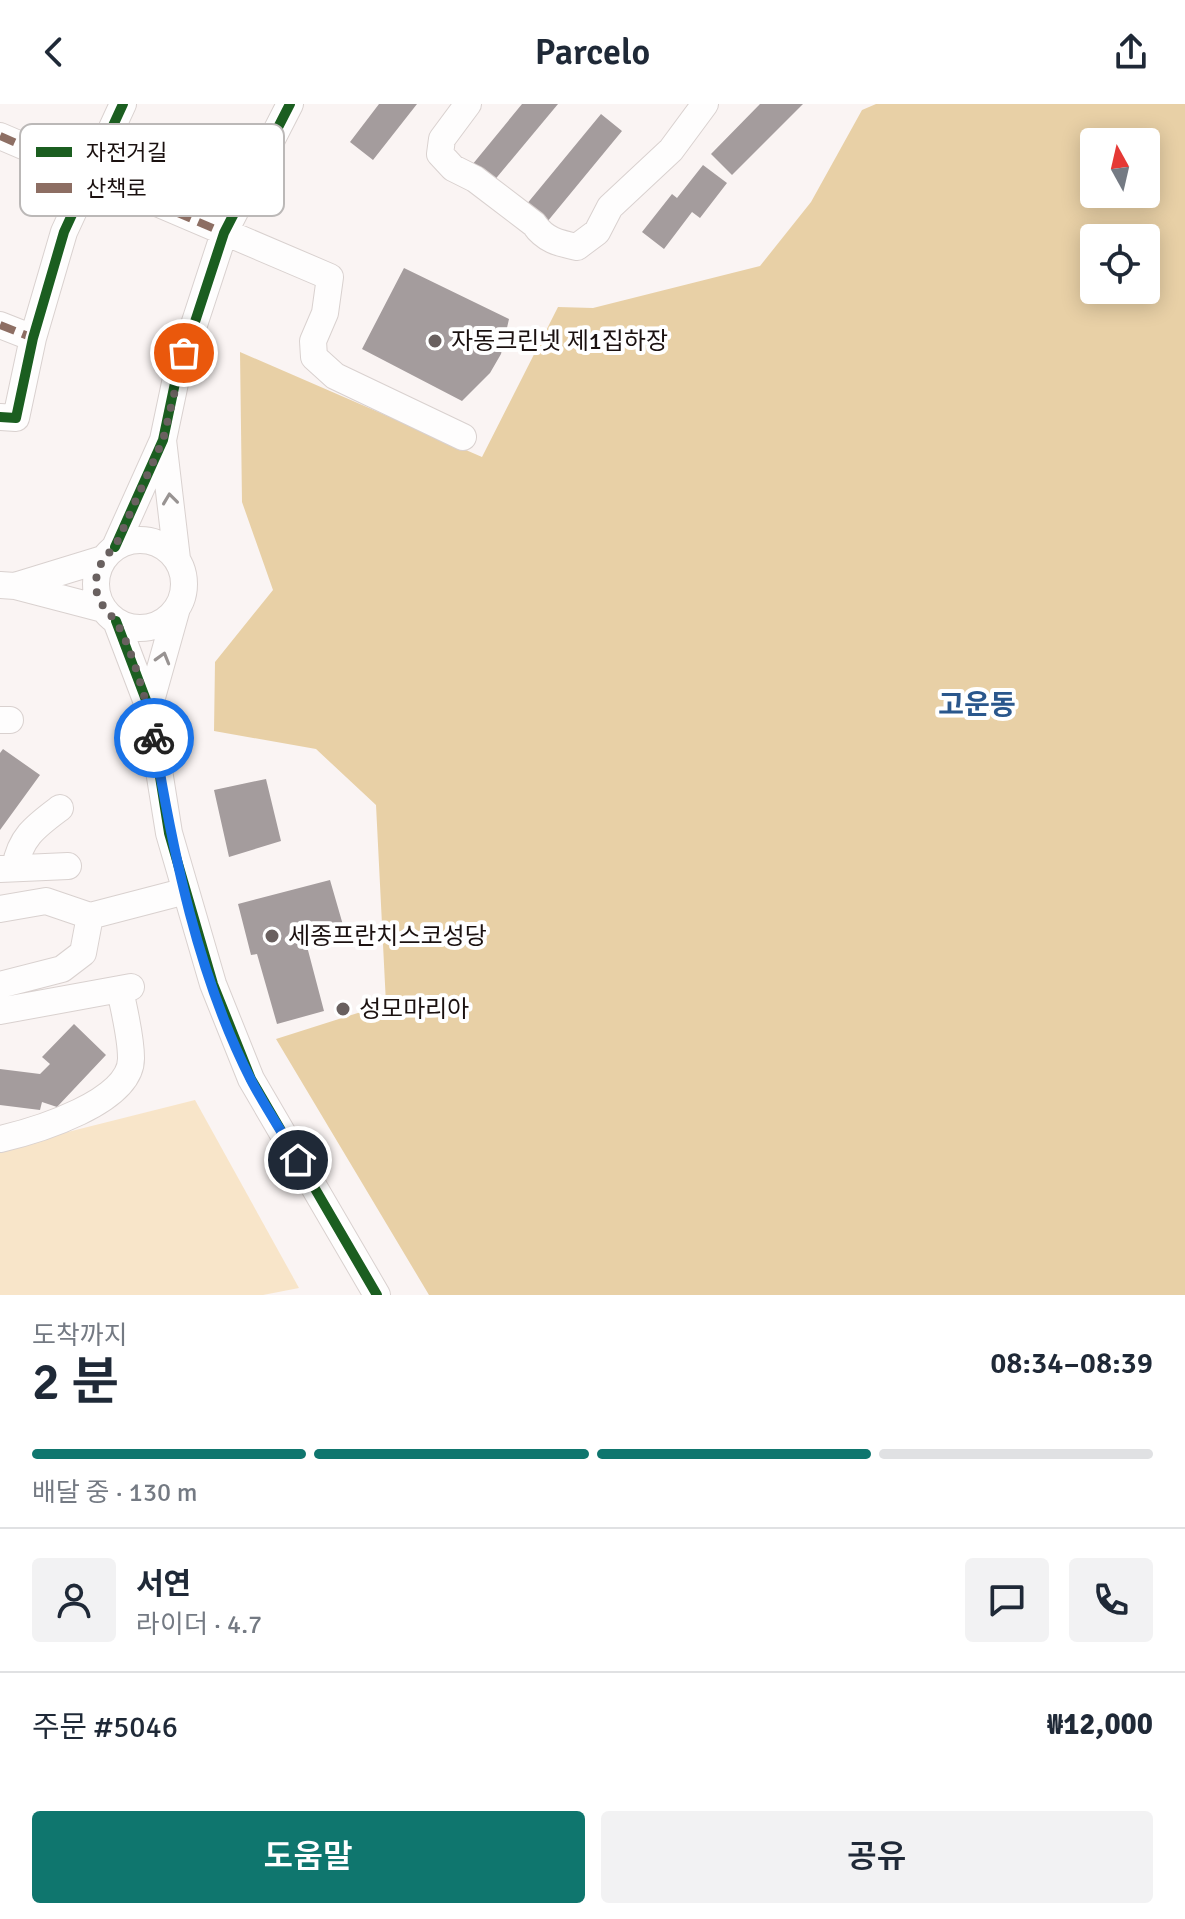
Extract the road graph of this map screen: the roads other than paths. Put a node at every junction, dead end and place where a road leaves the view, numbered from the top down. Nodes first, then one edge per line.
1 (123, 104) edge
2 (290, 104) edge
3 (468, 104) edge
4 (705, 104) edge
5 (113, 124) edge
6 (280, 124) edge
7 (0, 136) edge
8 (20, 145) edge
9 (71, 216) edge
10 (185, 216) edge
11 (233, 216) edge
12 (224, 233) junction
13 (0, 325) edge
14 (33, 338) junction
15 (0, 417) edge
16 (463, 437) dead end
17 (163, 440) junction
18 (109, 553) junction
19 (177, 559) junction
20 (8, 585) edge
21 (177, 608) junction
22 (109, 615) junction
23 (149, 708) junction
24 (60, 808) dead end
25 (68, 866) dead end
26 (8, 868) edge
27 (186, 891) junction
28 (0, 909) edge
29 (90, 916) junction
30 (0, 985) edge
31 (0, 1011) edge
32 (0, 1139) edge
33 (377, 1295) edge

1 - 5 street
2 - 6 street
3 - 4 street
7 - 8 street
9 - 14 street
10 - 12 street
11 - 12 street
12 - 16 street
12 - 17 street
13 - 14 street
14 - 15 street
17 - 18 street
19 -> 17 street
18 - 19 street
18 - 20 street
18 - 22 street
19 - 21 street
20 - 22 street
21 - 22 street
23 -> 21 street
22 - 23 street
23 - 27 street
24 - 26 street
25 - 26 street
27 - 29 street
27 - 33 street
28 - 29 street
29 - 30 street
31 - 32 street

